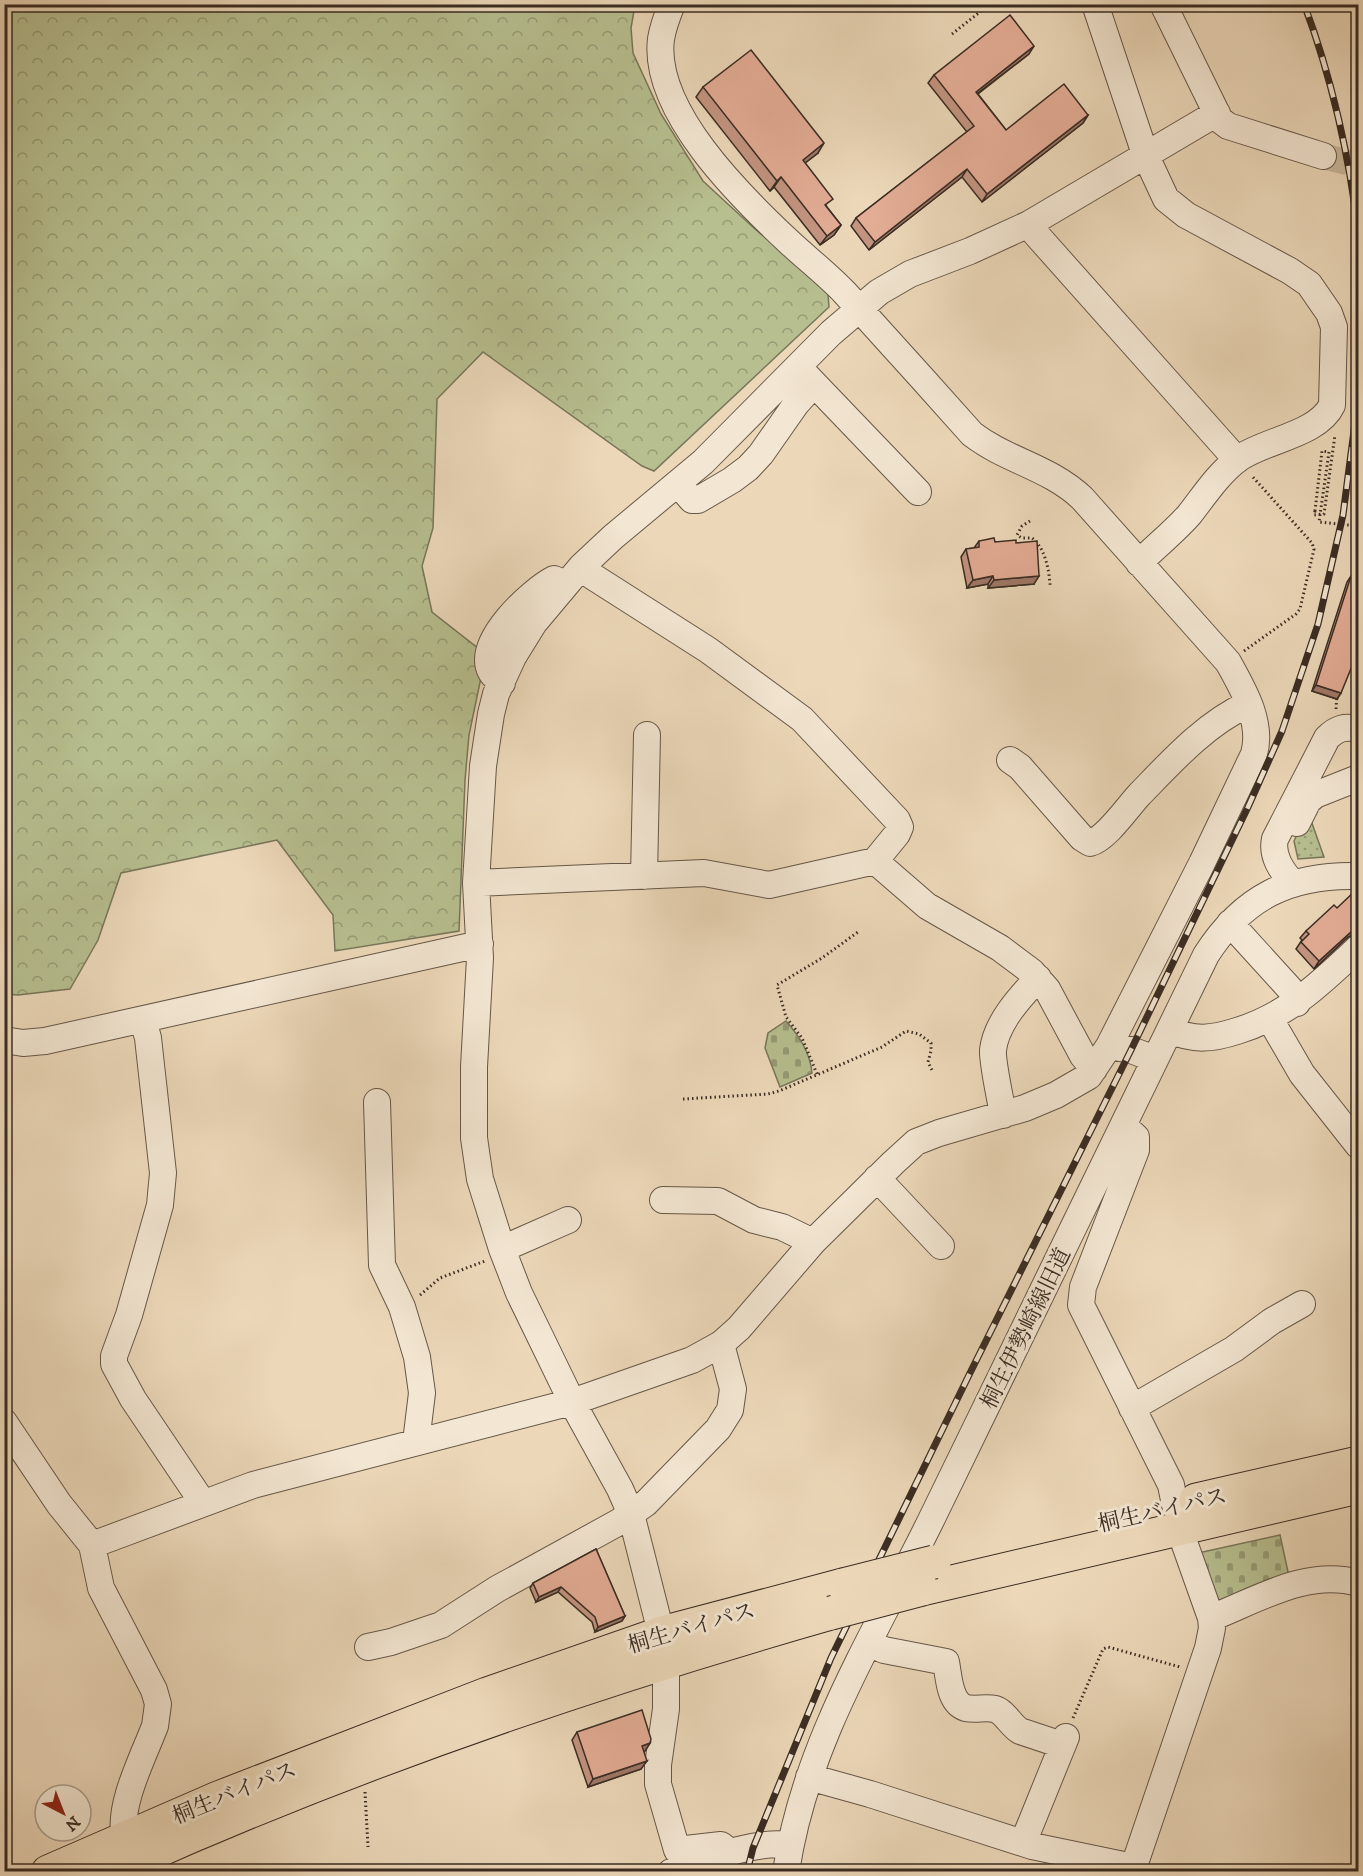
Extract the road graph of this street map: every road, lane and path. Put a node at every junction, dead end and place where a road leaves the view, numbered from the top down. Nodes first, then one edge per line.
1 (672, 4) edge
2 (990, 4) edge
3 (1095, 4) edge
4 (1163, 4) edge
5 (952, 34) dead end
6 (1218, 117) junction
7 (1145, 154) junction
8 (1323, 156) tunnel mouth
9 (1029, 224) junction
10 (858, 310) junction
11 (806, 375) junction
12 (1329, 413) junction
13 (1237, 460) junction
14 (678, 484) junction
15 (918, 492) dead end
16 (1030, 521) dead end
17 (1359, 526) edge
18 (1139, 563) junction
19 (573, 575) junction
20 (1050, 585) dead end
21 (1228, 662) junction
22 (1337, 688) edge
23 (1248, 704) junction
24 (1336, 709) dead end
25 (1359, 729) edge
26 (648, 735) dead end
27 (1010, 760) dead end
28 (1359, 778) edge
29 (1315, 783) junction
30 (875, 861) junction
31 (644, 876) junction
32 (1359, 876) edge
33 (476, 883) junction
34 (1293, 884) junction
35 (1230, 923) junction
36 (858, 932) dead end
37 (480, 944) junction
38 (1359, 948) edge
39 (1038, 978) junction
40 (1297, 1003) junction
41 (143, 1020) junction
42 (1270, 1020) junction
43 (1170, 1030) junction
44 (4, 1040) edge
45 (1109, 1046) junction
46 (1155, 1059) junction
47 (1094, 1069) junction
48 (933, 1072) dead end
49 (817, 1074) junction
50 (683, 1099) dead end
51 (377, 1102) dead end
52 (1004, 1115) junction
53 (1124, 1126) junction
54 (1359, 1145) edge
55 (877, 1178) junction
56 (663, 1200) dead end
57 (568, 1220) dead end
58 (813, 1242) junction
59 (941, 1246) dead end
60 (503, 1252) junction
61 (1302, 1304) dead end
62 (405, 1316) junction
63 (720, 1344) junction
64 (572, 1402) junction
65 (1132, 1408) junction
66 (4, 1422) edge
67 (416, 1442) junction
68 (1359, 1446) edge
69 (1359, 1463) edge
70 (1359, 1487) edge
71 (203, 1503) junction
72 (1359, 1504) edge
73 (631, 1514) junction
74 (1177, 1517) junction
75 (92, 1545) junction
76 (1359, 1583) edge
77 (1211, 1618) junction
78 (868, 1643) junction
79 (368, 1647) dead end
80 (665, 1647) junction
81 (1200, 1672) junction
82 (1064, 1741) junction
83 (809, 1777) junction
84 (366, 1806) dead end
85 (126, 1837) junction
86 (1023, 1843) junction
87 (790, 1845) junction
88 (368, 1847) dead end
89 (731, 1853) junction
90 (1133, 1869) edge
91 (48, 1872) edge
92 (110, 1872) edge
93 (671, 1872) edge
94 (786, 1872) edge

1 - 10 street
2 - 5 path
3 - 7 street
4 - 6 street
6 - 7 street
6 - 8 street
7 - 9 street
7 - 12 street
9 - 10 street
9 - 13 street
10 - 11 street
10 - 18 street
11 - 14 street
11 - 14 street
11 - 15 street
12 - 13 street
12 - 17 path, bridge
13 - 18 street
13 - 21 path
14 - 19 street
16 - 20 path
18 - 21 street
19 - 30 street
19 - 33 street
21 - 23 street
22 - 24 path
23 - 27 street
23 - 45 street
25 - 29 street
26 - 31 street
28 - 29 street
29 - 34 street
30 - 31 street
30 - 39 street
31 - 33 street
32 - 34 street, 桐生伊勢崎線旧道
33 - 37 street
34 - 35 street, 桐生伊勢崎線旧道
35 - 40 street
35 - 43 street, 桐生伊勢崎線旧道
36 - 49 path
37 - 41 street
37 - 60 street
38 - 40 street
39 - 47 street
39 - 52 street
40 - 42 street
41 - 44 street
41 - 71 street
42 - 43 street
42 - 54 street
43 - 46 street, 桐生伊勢崎線旧道
45 - 46 street
45 - 47 street
46 - 53 street, 桐生伊勢崎線旧道
47 - 52 street
48 - 49 path
49 - 50 path
51 - 62 street
52 - 55 street
53 - 65 street
53 - 78 street, 桐生伊勢崎線旧道
55 - 58 street
55 - 59 street
56 - 58 street
57 - 60 street
58 - 63 street
60 - 62 path
60 - 64 street
61 - 65 street
62 - 67 street
63 - 64 street
63 - 73 street
64 - 67 street
64 - 73 street
65 - 74 street
66 - 75 street
67 - 71 street
68 - 74 highway
69 - 74 highway, 桐生バイパス
70 - 74 highway, 桐生バイパス
71 - 75 street
72 - 74 highway
73 - 79 street
73 - 80 street
74 - 77 street
74 - 80 highway, 桐生バイパス, bridge
75 - 85 street
76 - 77 street
77 - 81 street
78 - 82 street
78 - 83 street, 桐生伊勢崎線旧道
80 - 85 highway, 桐生バイパス
80 - 89 street
80 - 92 highway, 桐生バイパス
81 - 82 path
81 - 90 street
82 - 86 street
83 - 86 street
83 - 87 street, 桐生伊勢崎線旧道
84 - 88 path
85 - 91 highway, 桐生バイパス
86 - 90 street
87 - 89 street
87 - 94 street, 桐生伊勢崎線旧道
89 - 93 street

